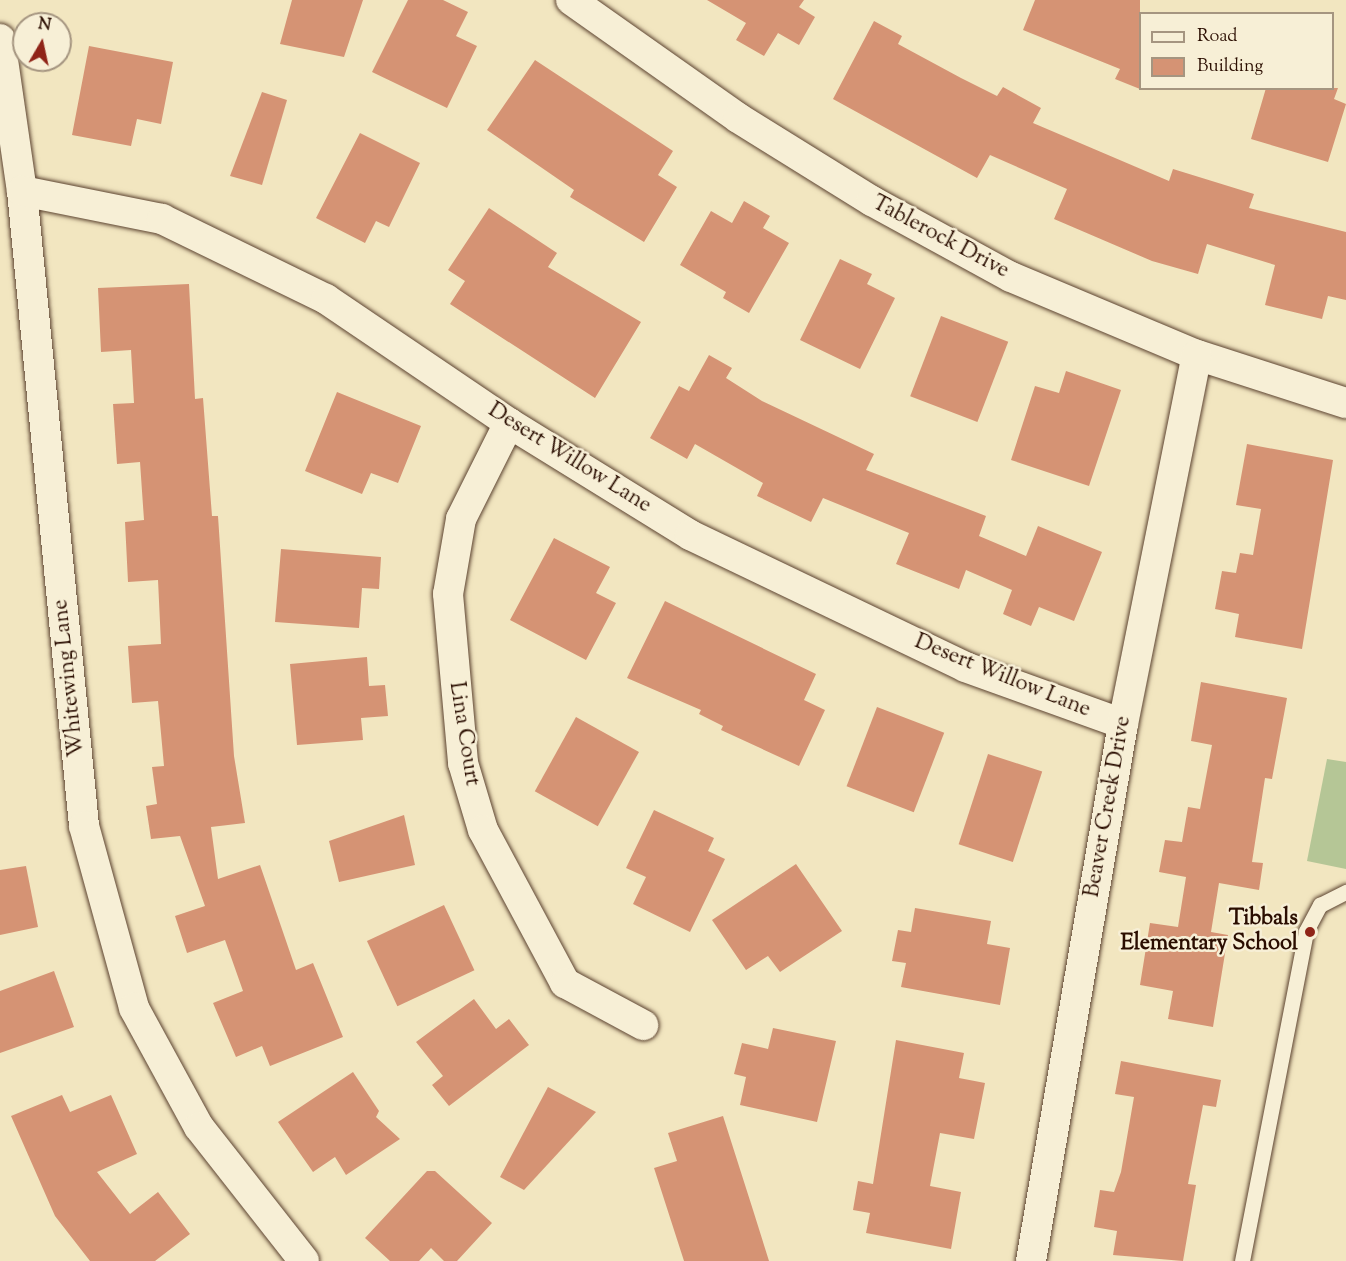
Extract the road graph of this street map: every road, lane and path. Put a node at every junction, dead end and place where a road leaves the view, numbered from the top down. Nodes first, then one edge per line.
1 (571, 0) edge
2 (0, 39) edge
3 (22, 191) junction
4 (1197, 355) junction
5 (1346, 403) edge
6 (509, 423) junction
7 (1122, 724) junction
8 (1346, 891) edge
9 (644, 1024) dead end
10 (303, 1261) edge
11 (1031, 1261) edge
12 (1242, 1261) edge

1 - 4 street, Tablerock Drive
2 - 3 street, Whitewing Lane
3 - 6 street, Desert Willow Lane
3 - 10 street, Whitewing Lane
4 - 5 street, Tablerock Drive
4 - 7 street, Beaver Creek Drive
6 - 7 street, Desert Willow Lane
6 - 9 street, Lina Court
7 - 11 street, Beaver Creek Drive
8 - 12 lane

